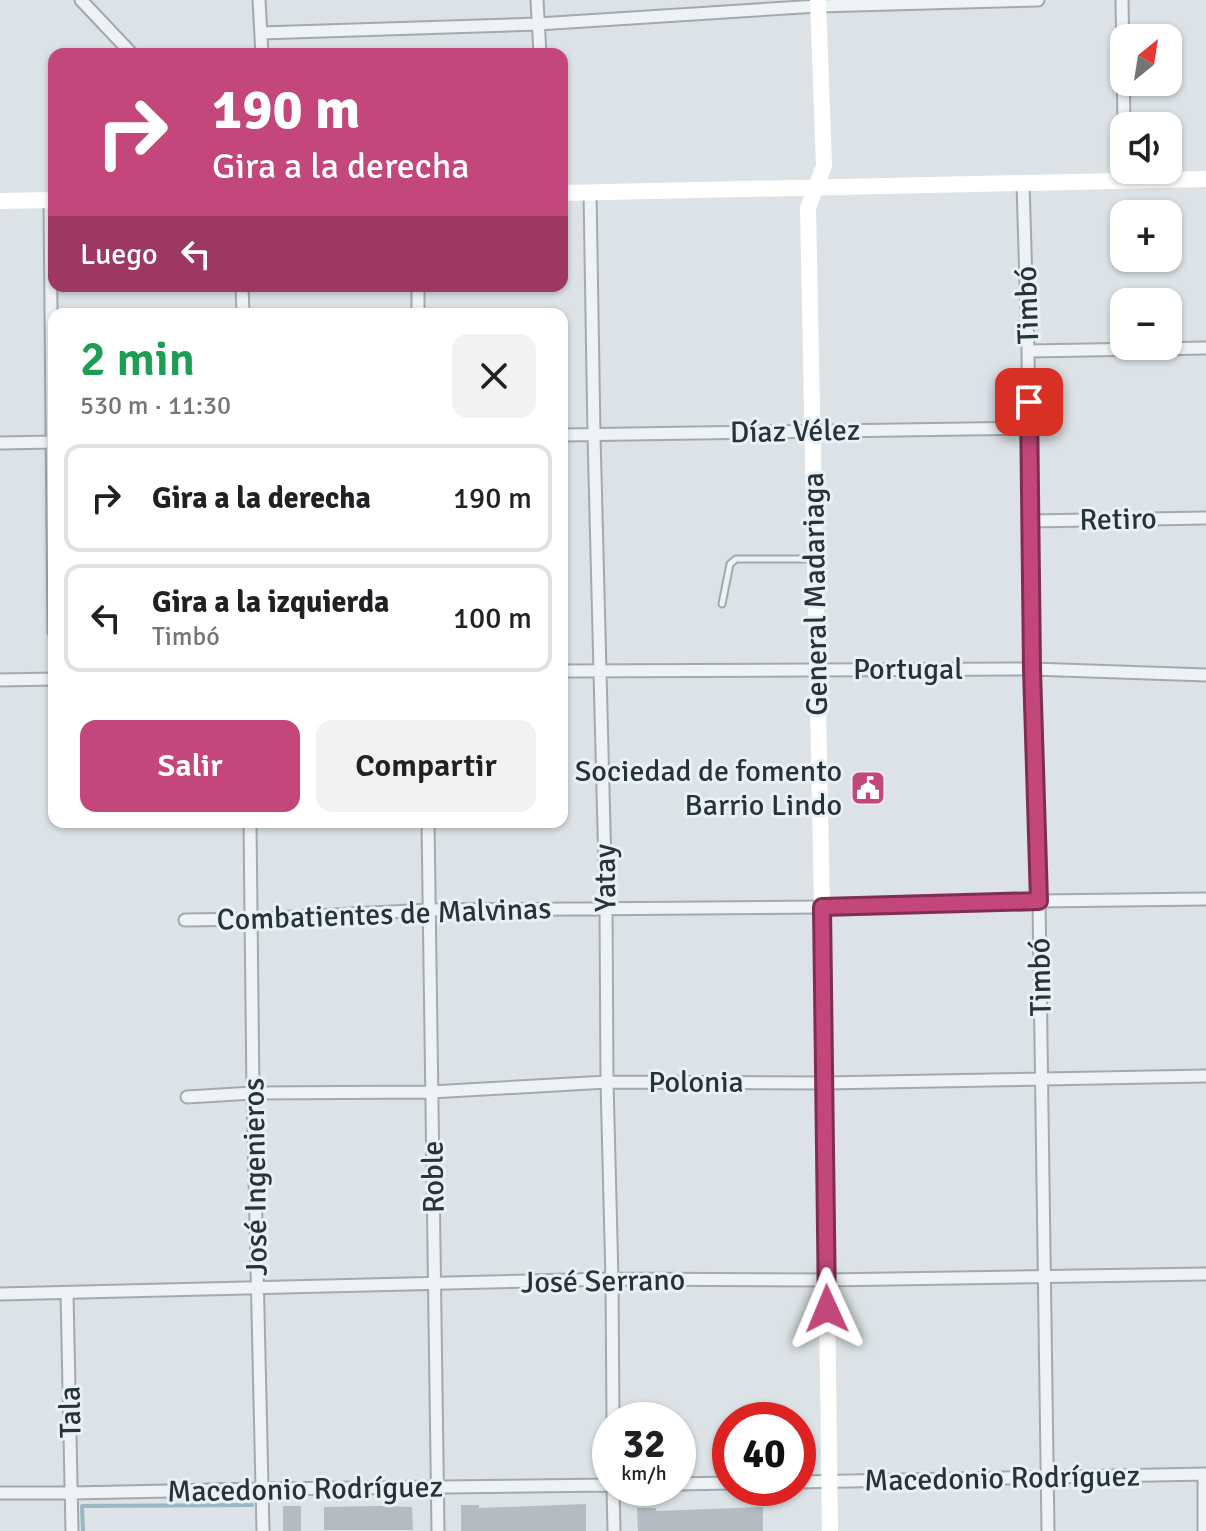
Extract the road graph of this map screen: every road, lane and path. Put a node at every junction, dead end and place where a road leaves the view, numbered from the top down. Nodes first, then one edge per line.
1 (81, 0) edge
2 (259, 0) edge
3 (537, 0) edge
4 (1038, 0) edge
5 (1122, 0) edge
6 (818, 3) edge
7 (538, 24) junction
8 (261, 33) junction
9 (126, 48) edge
10 (262, 48) edge
11 (540, 48) edge
12 (1124, 112) edge
13 (1110, 177) edge
14 (1182, 178) edge
15 (1206, 179) edge
16 (1023, 183) junction
17 (817, 188) junction
18 (590, 192) junction
19 (568, 193) edge
20 (48, 200) edge
21 (0, 201) edge
22 (1206, 348) edge
23 (1028, 351) junction
24 (1029, 428) junction
25 (813, 430) junction
26 (568, 435) edge
27 (594, 435) junction
28 (48, 442) edge
29 (0, 443) edge
30 (1206, 518) edge
31 (1030, 521) junction
32 (815, 559) junction
33 (722, 604) dead end
34 (1032, 669) junction
35 (601, 670) junction
36 (816, 670) junction
37 (568, 671) edge
38 (1206, 675) edge
39 (48, 679) edge
40 (0, 680) edge
41 (250, 828) edge
42 (428, 828) edge
43 (1206, 899) edge
44 (1039, 901) junction
45 (822, 907) junction
46 (606, 908) junction
47 (430, 910) junction
48 (252, 919) junction
49 (185, 920) dead end
50 (1206, 1076) edge
51 (1041, 1078) junction
52 (607, 1082) junction
53 (825, 1083) junction
54 (431, 1092) junction
55 (253, 1093) junction
56 (187, 1097) dead end
57 (1206, 1274) edge
58 (1044, 1277) junction
59 (612, 1279) junction
60 (826, 1280) junction
61 (434, 1283) junction
62 (257, 1289) junction
63 (0, 1294) edge
64 (67, 1294) junction
65 (613, 1402) edge
66 (1205, 1474) edge
67 (1047, 1476) junction
68 (816, 1482) edge
69 (830, 1482) junction
70 (438, 1486) junction
71 (592, 1486) edge
72 (262, 1489) junction
73 (0, 1493) edge
74 (72, 1493) junction
75 (612, 1506) edge
76 (72, 1531) edge
77 (263, 1531) edge
78 (438, 1531) edge
79 (614, 1531) edge
80 (830, 1531) edge
81 (1048, 1531) edge
82 (1204, 1531) edge

1 - 9 street
2 - 8 street
3 - 7 street
4 - 6 street
5 - 12 street
6 - 7 street
6 - 17 street, General Madariaga
7 - 8 street
7 - 11 street
8 - 10 street
13 - 16 street
14 - 15 street
16 - 17 street
16 - 23 street, Timbó
17 - 18 street
17 - 25 street, General Madariaga
18 - 19 street
18 - 27 street, Yatay
20 - 21 street
22 - 23 street
23 - 24 street, Timbó
24 - 25 street, Díaz Vélez
24 - 31 street, Timbó
25 - 27 street, Díaz Vélez
25 - 32 street, General Madariaga
26 - 27 street, Díaz Vélez
27 - 35 street, Yatay
28 - 29 street
30 - 31 street, Retiro
31 - 34 street, Timbó
32 - 33 lane
32 - 36 street, General Madariaga
34 - 36 street, Portugal
34 - 38 street, Portugal
34 - 44 street, Timbó
35 - 36 street, Portugal
35 - 37 street, Portugal
35 - 46 street, Yatay
36 - 45 street, General Madariaga
39 - 40 street
41 - 48 street, José Ingenieros
42 - 47 street, Roble
43 - 44 street, Combatientes de Malvinas
44 - 45 street, Combatientes de Malvinas
44 - 51 street, Timbó
45 - 46 street, Combatientes de Malvinas
45 - 53 street, General Madariaga
46 - 47 street, Combatientes de Malvinas
46 - 52 street, Yatay
47 - 48 street, Combatientes de Malvinas
47 - 54 street, Roble
48 - 49 street, Combatientes de Malvinas
48 - 55 street, José Ingenieros
50 - 51 street, Polonia
51 - 53 street, Polonia
51 - 58 street, Timbó
52 - 53 street, Polonia
52 - 54 street, Polonia
52 - 59 street, Yatay
53 - 60 street, General Madariaga
54 - 55 street, Polonia
54 - 61 street, Roble
55 - 56 street, Polonia
55 - 62 street, José Ingenieros
57 - 58 street, José Serrano
58 - 60 street, José Serrano
58 - 67 street, Timbó
59 - 60 street, José Serrano
59 - 61 street, José Serrano
59 - 65 street, Yatay
60 - 69 street, General Madariaga
61 - 62 street, José Serrano
61 - 70 street, Roble
62 - 64 street, José Serrano
62 - 72 street, José Ingenieros
63 - 64 street, José Serrano
64 - 74 street, Tala
66 - 67 street, Macedonio Rodríguez
66 - 82 street
67 - 69 street, Macedonio Rodríguez
67 - 81 street, Timbó
68 - 69 street, Macedonio Rodríguez
69 - 80 street, General Madariaga
70 - 71 street, Macedonio Rodríguez
70 - 72 street, Macedonio Rodríguez
70 - 78 street, Roble
72 - 74 street, Macedonio Rodríguez
72 - 77 street, José Ingenieros
73 - 74 street, Macedonio Rodríguez
74 - 76 street, Tala
75 - 79 street

